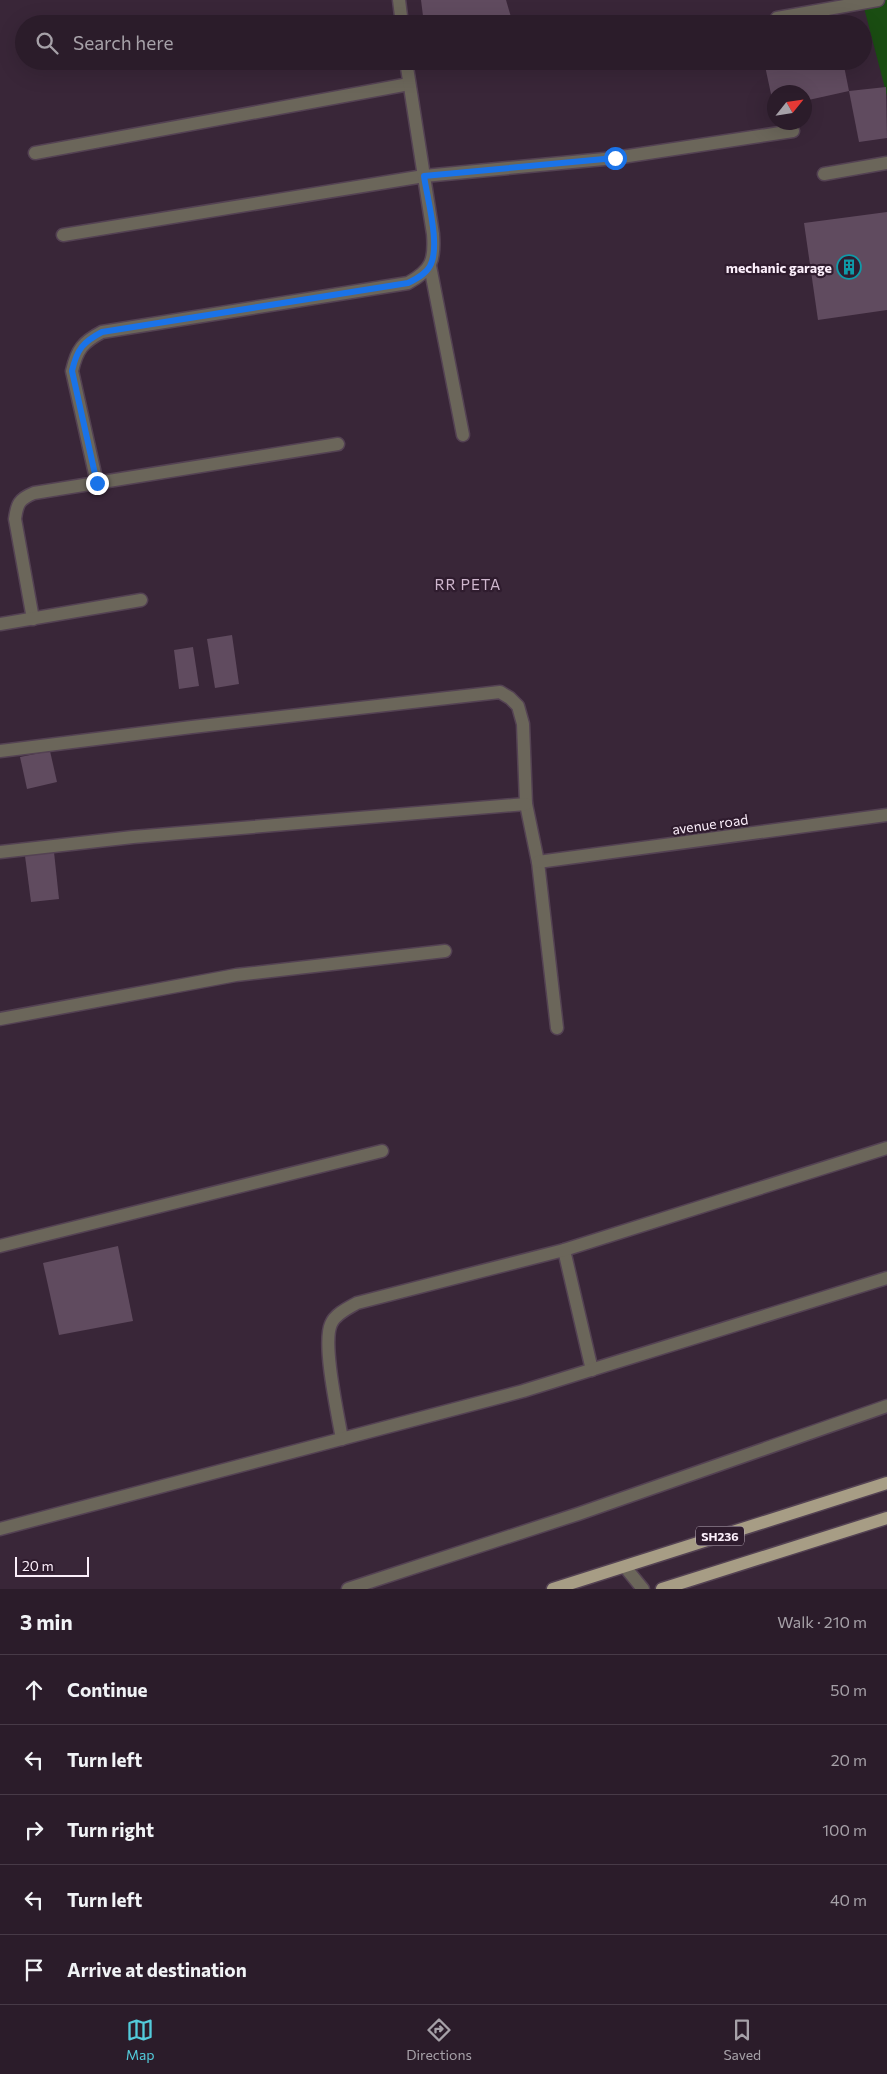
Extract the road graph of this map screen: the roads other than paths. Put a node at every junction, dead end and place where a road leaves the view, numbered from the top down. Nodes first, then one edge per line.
1 (399, 0) edge
2 (878, 0) edge
3 (401, 15) edge
4 (794, 15) edge
5 (407, 70) edge
6 (409, 84) junction
7 (792, 131) dead end
8 (36, 153) dead end
9 (887, 163) edge
10 (824, 174) dead end
11 (424, 176) junction
12 (63, 235) dead end
13 (430, 266) junction
14 (463, 435) dead end
15 (338, 444) dead end
16 (97, 483) junction
17 (141, 600) dead end
18 (33, 619) junction
19 (0, 624) edge
20 (0, 751) edge
21 (526, 804) junction
22 (887, 815) edge
23 (0, 852) edge
24 (538, 862) junction
25 (445, 951) dead end
26 (0, 1019) edge
27 (557, 1028) dead end
28 (887, 1148) edge
29 (382, 1151) dead end
30 (0, 1246) edge
31 (564, 1250) junction
32 (887, 1278) edge
33 (592, 1370) junction
34 (887, 1406) edge
35 (342, 1439) junction
36 (887, 1483) edge
37 (887, 1518) edge
38 (0, 1529) edge
39 (625, 1566) junction
40 (348, 1589) edge
41 (553, 1589) edge
42 (643, 1589) edge
43 (662, 1589) edge

1 - 3 street
2 - 4 street
5 - 6 street
6 - 8 street
6 - 11 street
7 - 11 street
9 - 10 street
11 - 12 street
11 - 13 street
13 - 14 street
13 - 16 street
15 - 16 street
16 - 18 street
17 - 18 street
18 - 19 street
20 - 21 street
21 - 23 street
21 - 24 street
22 - 24 street, avenue road
24 - 27 street
25 - 26 street
28 - 31 street
29 - 30 street
31 - 33 street
31 - 35 street
32 - 33 street
33 - 35 street
34 - 40 street
35 - 38 street
36 - 39 main road, SH236
37 - 43 main road, SH236
39 - 41 main road, SH236
39 - 42 street

